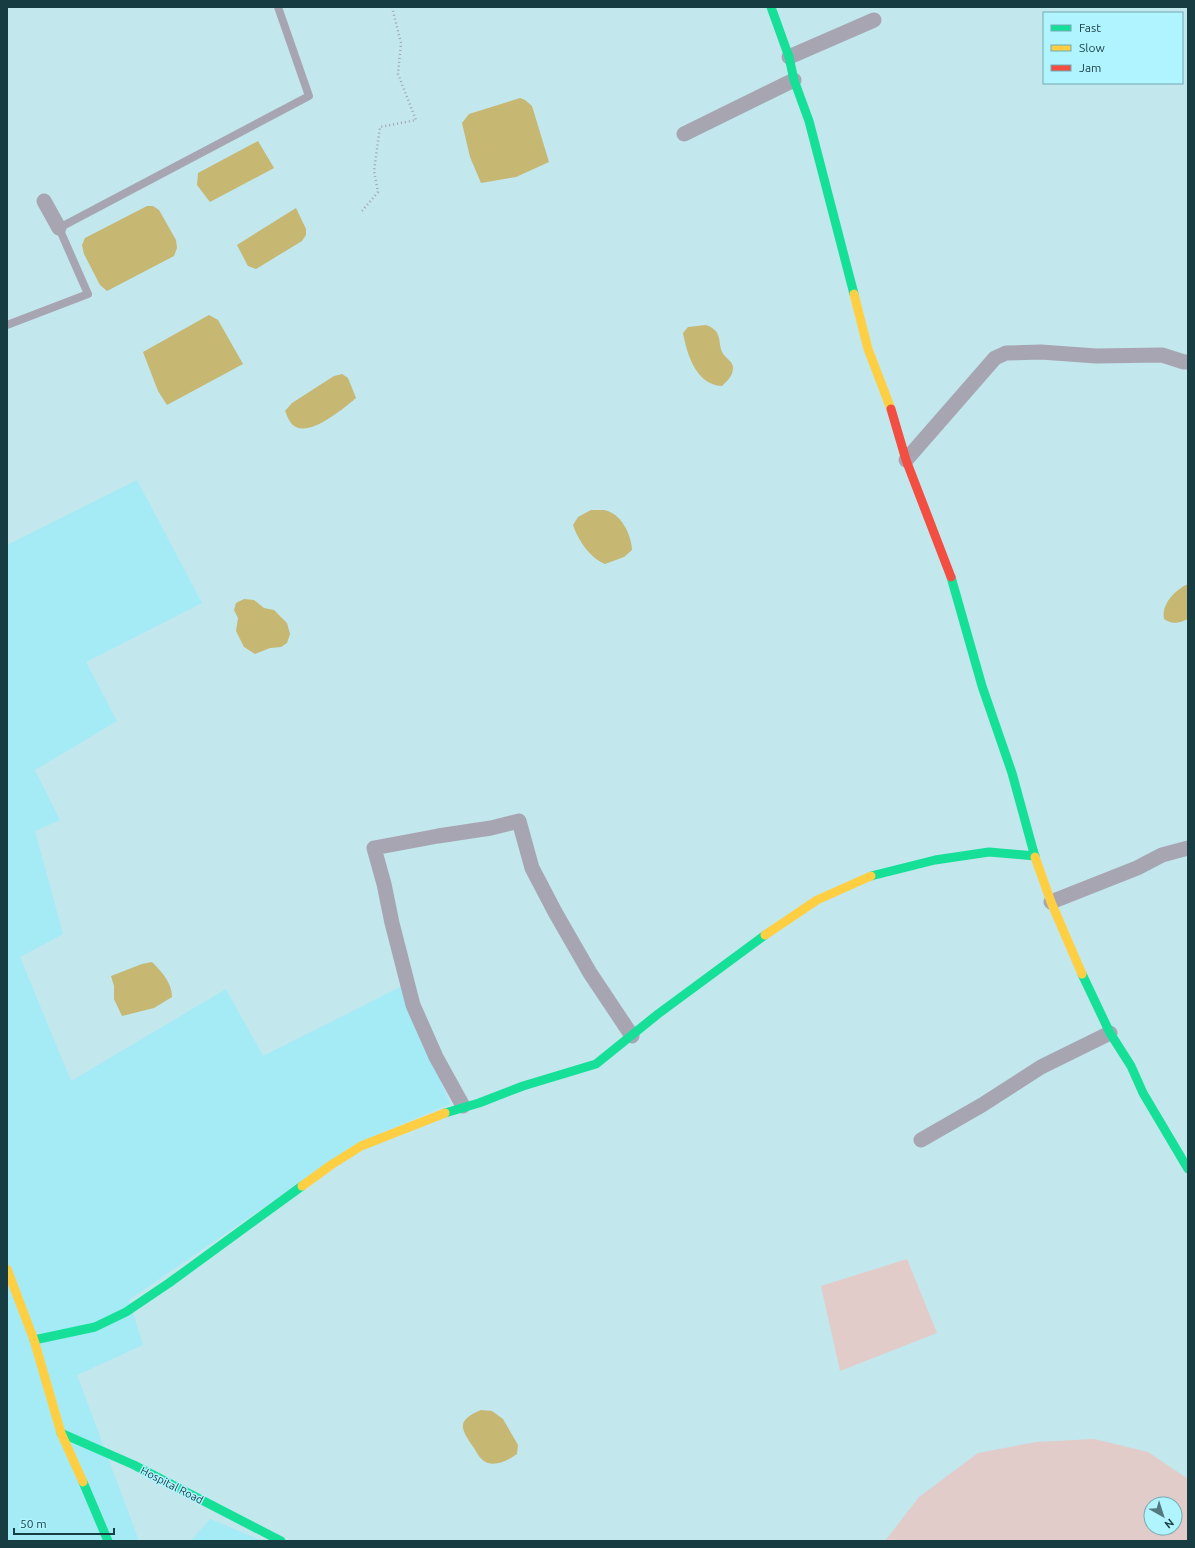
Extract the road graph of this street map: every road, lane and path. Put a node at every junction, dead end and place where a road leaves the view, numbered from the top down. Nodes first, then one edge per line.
1 (278, 7) edge
2 (392, 7) edge
3 (771, 7) edge
4 (874, 20) dead end
5 (789, 57) junction
6 (794, 80) junction
7 (684, 134) dead end
8 (44, 201) dead end
9 (362, 211) dead end
10 (59, 228) junction
11 (7, 324) edge
12 (1188, 362) edge
13 (906, 460) junction
14 (1188, 848) edge
15 (1035, 856) junction
16 (1051, 902) junction
17 (1110, 1033) junction
18 (632, 1036) junction
19 (463, 1106) junction
20 (921, 1140) dead end
21 (1188, 1169) edge
22 (7, 1269) edge
23 (34, 1340) junction
24 (61, 1433) junction
25 (108, 1541) edge
26 (281, 1541) edge

1 - 10 lane
2 - 9 path
3 - 5 street
4 - 5 street
5 - 6 street
6 - 7 street
6 - 13 street
8 - 10 street
10 - 11 lane
12 - 13 street
13 - 15 street
14 - 16 street
15 - 16 street
15 - 18 street
16 - 17 street
17 - 20 street
17 - 21 street
18 - 19 street
18 - 19 street
19 - 23 street
22 - 23 street
23 - 24 street
24 - 25 street
24 - 26 street, Hospital Road

